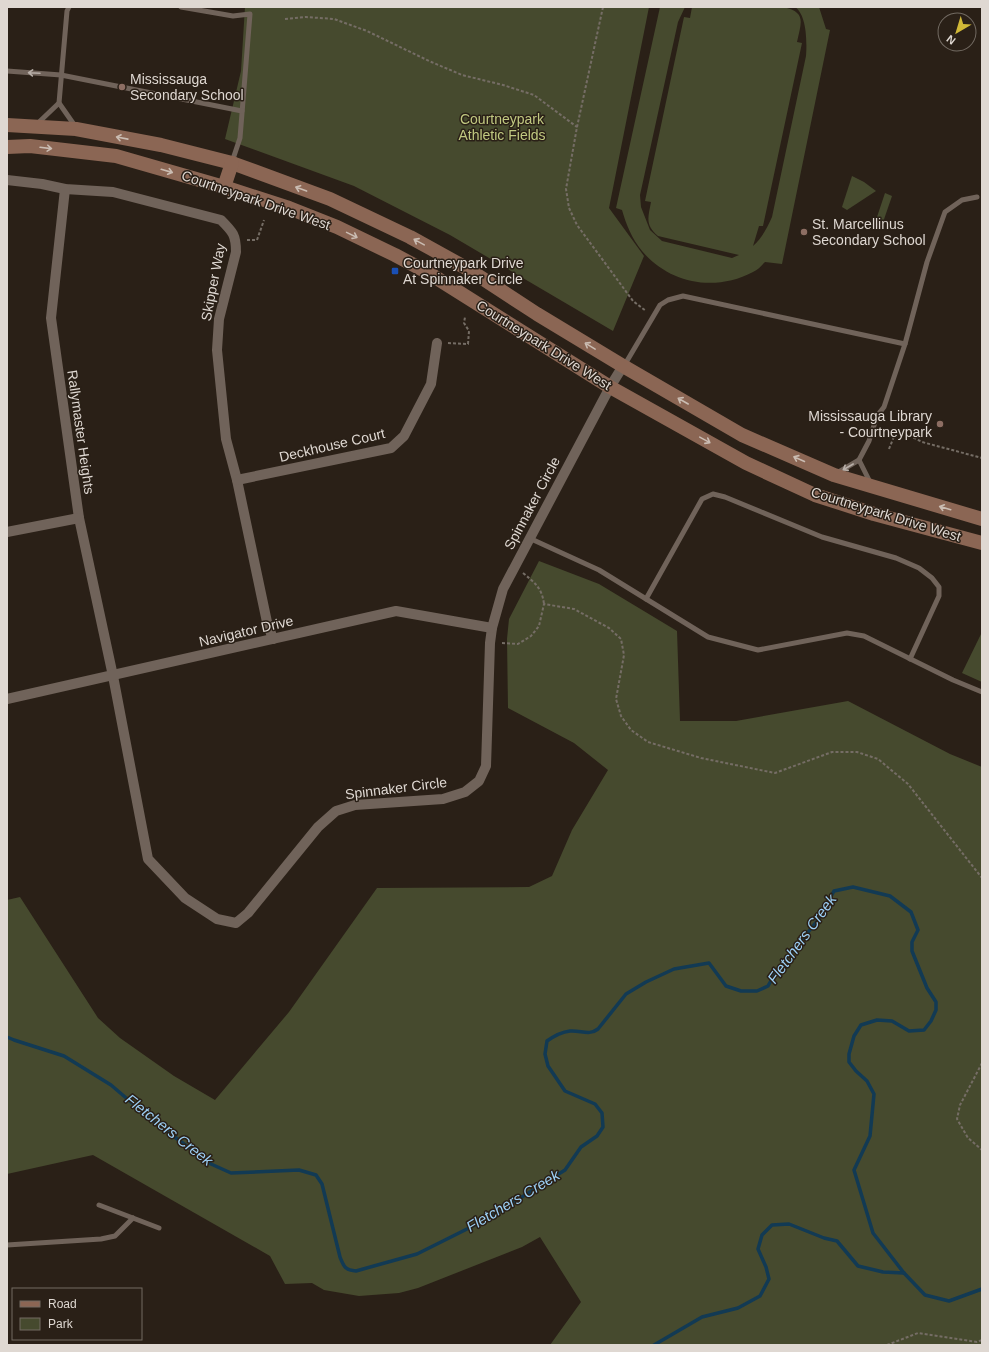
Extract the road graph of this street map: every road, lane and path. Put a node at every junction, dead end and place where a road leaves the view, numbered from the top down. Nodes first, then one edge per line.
1 (69, 7) edge
2 (181, 7) edge
3 (603, 7) edge
4 (285, 19) dead end
5 (7, 72) edge
6 (61, 75) junction
7 (59, 104) junction
8 (242, 111) junction
9 (7, 125) edge
10 (34, 126) junction
11 (577, 127) junction
12 (76, 129) junction
13 (7, 146) edge
14 (232, 163) junction
15 (7, 180) edge
16 (224, 187) junction
17 (64, 189) junction
18 (977, 196) dead end
19 (264, 220) dead end
20 (236, 241) junction
21 (653, 316) junction
22 (465, 317) dead end
23 (437, 343) joint
24 (905, 344) junction
25 (623, 366) junction
26 (610, 387) junction
27 (889, 449) dead end
28 (982, 458) edge
29 (859, 460) junction
30 (834, 475) junction
31 (237, 480) junction
32 (873, 487) junction
33 (79, 518) junction
34 (982, 519) edge
35 (7, 532) edge
36 (529, 538) junction
37 (982, 543) edge
38 (515, 565) junction
39 (646, 599) junction
40 (544, 604) junction
41 (492, 628) junction
42 (273, 638) junction
43 (490, 643) junction
44 (910, 659) junction
45 (112, 676) junction
46 (982, 692) edge
47 (7, 699) edge
48 (982, 878) edge
49 (982, 1063) edge
50 (982, 1150) edge
51 (99, 1205) dead end
52 (133, 1218) junction
53 (159, 1228) dead end
54 (7, 1244) edge
55 (982, 1340) edge
56 (887, 1345) edge

1 - 6 lane
2 - 8 lane
3 - 11 path
4 - 11 path
6 -> 5 lane
6 - 7 lane
6 - 8 lane
7 - 10 lane
7 - 12 lane
8 - 14 lane
9 - 10 main road, Courtneypark Drive West
10 - 12 main road, Courtneypark Drive West
11 - 21 path
14 -> 12 main road, Courtneypark Drive West
13 -> 16 main road, Courtneypark Drive West
14 - 16 main road
25 -> 14 main road, Courtneypark Drive West
15 - 17 street, Skipper Way
16 -> 26 main road, Courtneypark Drive West
17 - 20 street, Skipper Way
17 - 33 street, Rallymaster Heights
18 - 24 lane
19 - 20 path
20 - 31 street, Skipper Way
21 - 24 lane
21 - 25 lane
22 - 23 path
23 - 31 street, Deckhouse Court
24 - 29 lane
25 - 26 street, Spinnaker Circle
30 -> 25 main road, Courtneypark Drive West
26 - 36 street, Spinnaker Circle
26 -> 37 main road, Courtneypark Drive West
27 - 28 path
29 -> 30 lane
29 - 32 lane
30 - 32 main road, Courtneypark Drive West
31 - 42 street, Skipper Way
34 -> 32 main road, Courtneypark Drive West
33 - 35 street
33 - 45 street, Rallymaster Heights
36 - 38 street, Spinnaker Circle
36 - 39 lane
38 - 40 path
38 - 41 street, Spinnaker Circle
39 - 44 lane
39 - 44 lane
40 - 43 path
40 - 48 path
41 - 42 street, Navigator Drive
41 - 43 street, Spinnaker Circle
42 - 45 street, Navigator Drive
43 - 45 street, Spinnaker Circle
44 - 46 lane
45 - 47 street, Navigator Drive
49 - 50 path
51 - 52 lane
52 - 53 lane
52 - 54 lane
55 - 56 path

